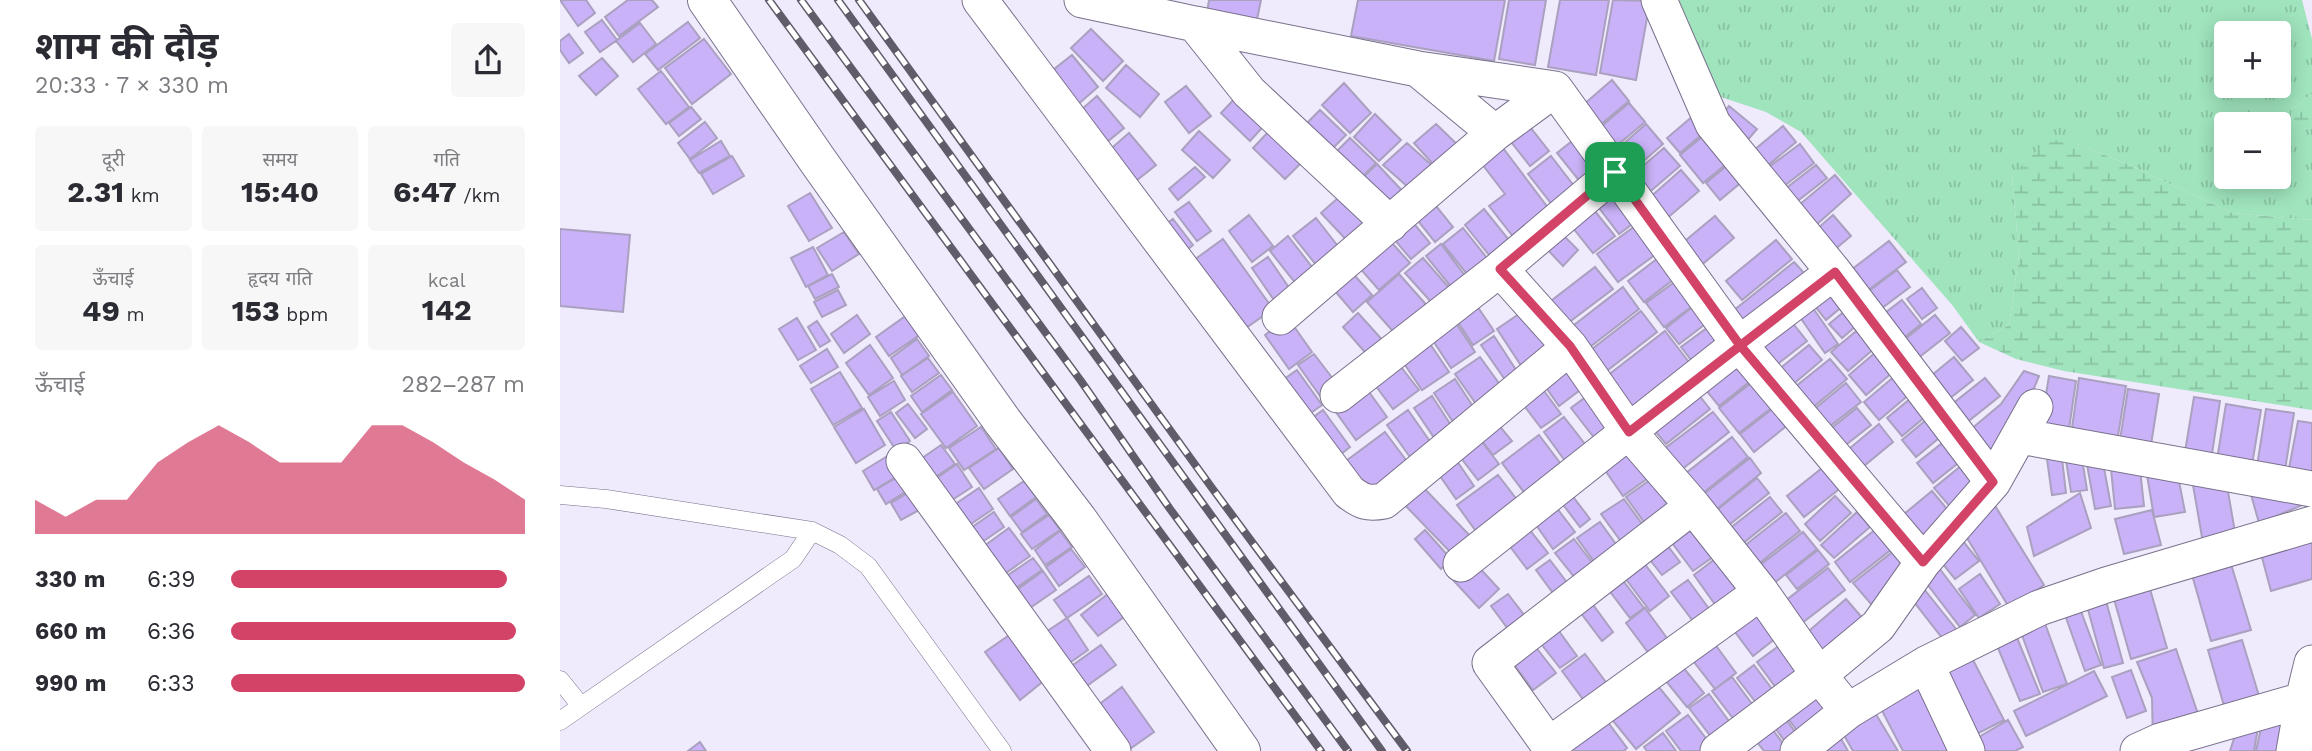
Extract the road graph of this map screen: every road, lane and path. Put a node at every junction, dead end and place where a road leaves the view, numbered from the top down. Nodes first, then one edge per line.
1 (707, 0) edge
2 (981, 0) edge
3 (1082, 0) edge
4 (1659, 0) edge
5 (1195, 24) junction
6 (1418, 69) junction
7 (1555, 89) junction
8 (1494, 133) junction
9 (1615, 172) junction
10 (1390, 224) junction
11 (1500, 269) junction
12 (1835, 272) junction
13 (1280, 317) dead end
14 (1739, 344) junction
15 (1570, 346) junction
16 (1338, 395) dead end
17 (1629, 432) junction
18 (904, 461) dead end
19 (1993, 482) junction
20 (2312, 489) edge
21 (560, 495) edge
22 (1693, 506) junction
23 (2312, 524) edge
24 (812, 531) junction
25 (1923, 562) junction
26 (1461, 564) dead end
27 (1761, 592) junction
28 (2312, 663) edge
29 (1926, 664) junction
30 (1819, 675) junction
31 (560, 680) edge
32 (2302, 700) junction
33 (581, 706) junction
34 (1848, 711) junction
35 (560, 721) edge
36 (1551, 748) edge
37 (1002, 751) edge
38 (1112, 751) edge
39 (1241, 751) edge
40 (1718, 751) edge
41 (1798, 751) edge
42 (1968, 751) edge
43 (2138, 751) edge
44 (2294, 751) edge

1 - 39 street
2 - 15 street
3 - 5 street
4 - 12 street
5 - 6 street
5 - 10 street
6 - 7 street
6 - 8 street
7 - 8 street
7 - 9 street
8 - 10 street
9 - 11 street
9 - 14 street
10 - 13 street
11 - 15 street
11 - 16 street
12 - 14 street
12 - 19 street
14 - 17 street
14 - 25 street
15 - 17 street
17 - 22 street
17 - 26 street
18 - 38 street
19 - 20 street
19 - 25 street
21 - 24 lane
22 - 27 street
22 - 36 street
23 - 29 street
24 - 33 lane
24 - 37 lane
25 - 30 street
27 - 30 street
27 - 36 street
28 - 32 street
29 - 34 street
29 - 42 street
30 - 34 street
30 - 40 street
31 - 33 lane
32 - 43 street
32 - 44 street
33 - 35 lane
34 - 41 street

